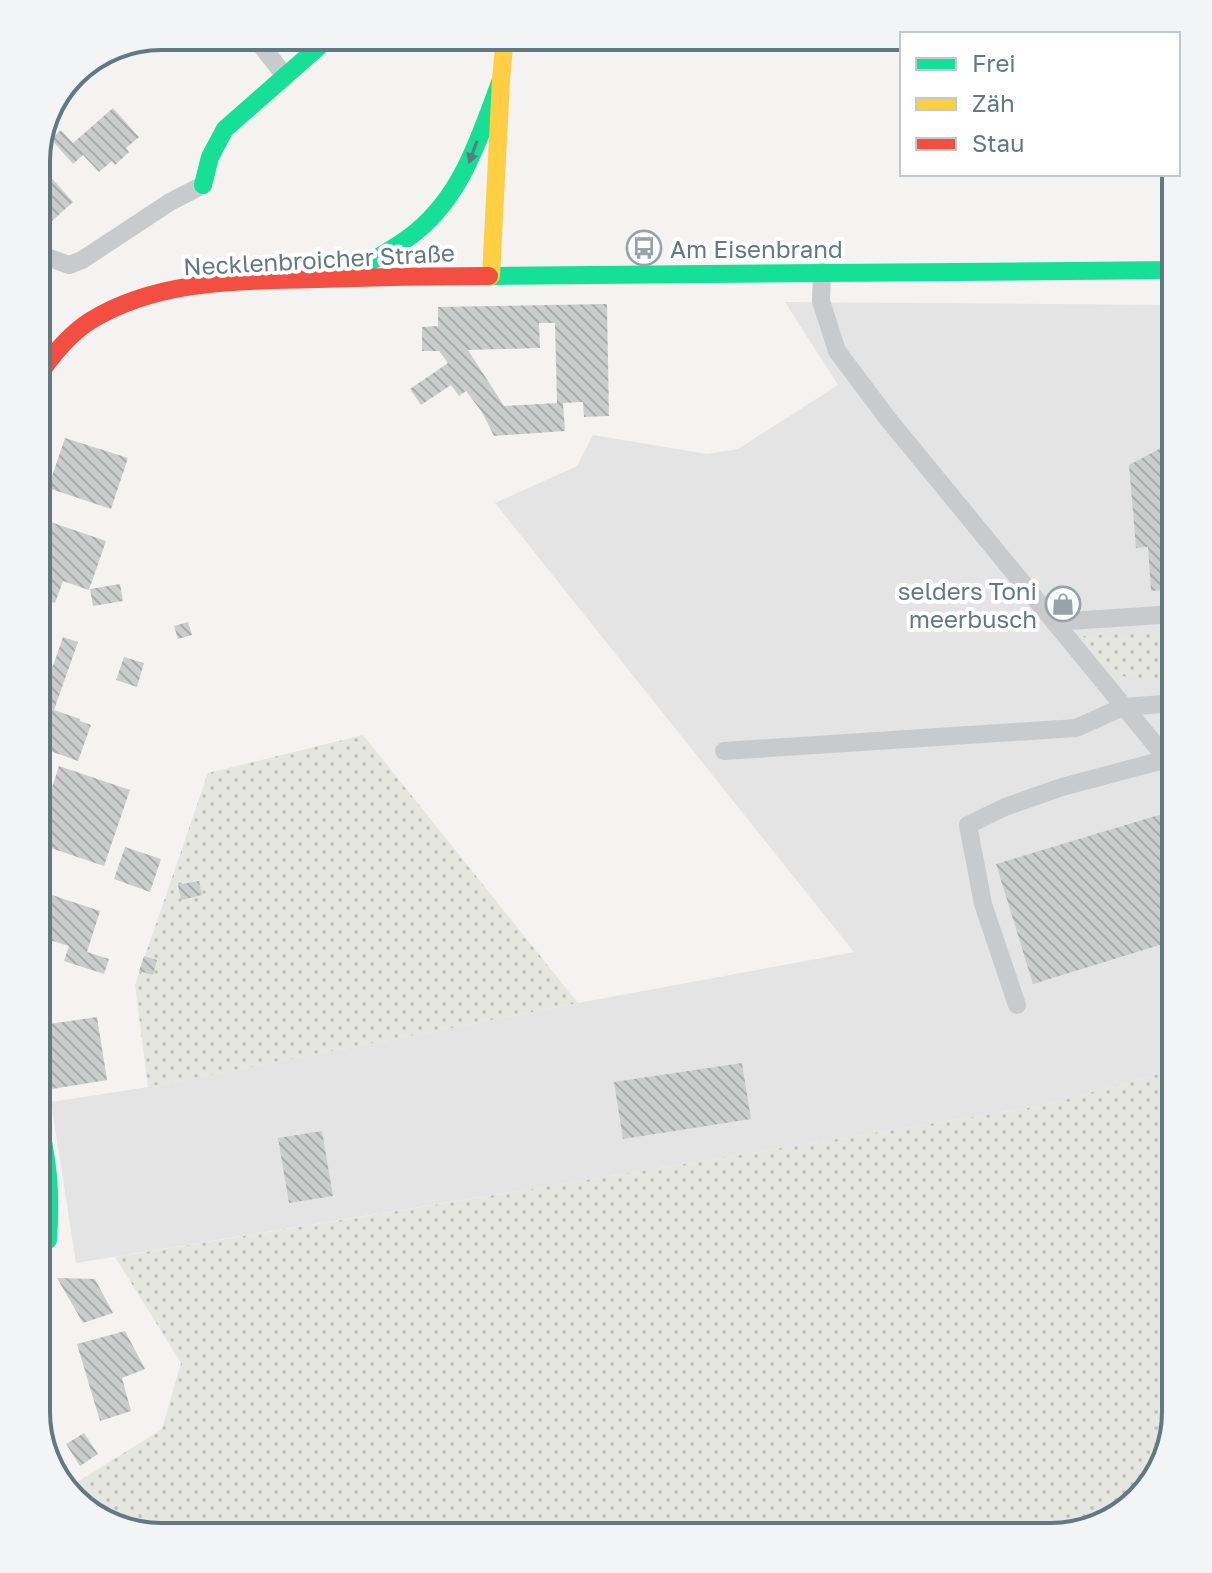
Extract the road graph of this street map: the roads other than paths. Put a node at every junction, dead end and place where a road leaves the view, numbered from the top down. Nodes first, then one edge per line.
1 (265, 50) edge
2 (315, 50) edge
3 (504, 50) edge
4 (285, 76) junction
5 (501, 80) junction
6 (203, 185) joint
7 (50, 258) edge
8 (1162, 270) edge
9 (822, 272) junction
10 (491, 276) junction
11 (342, 278) junction
12 (50, 360) edge
13 (1162, 615) edge
14 (1054, 622) junction
15 (1162, 704) edge
16 (1123, 707) junction
17 (724, 751) dead end
18 (1162, 753) edge
19 (1162, 767) edge
20 (1017, 1005) dead end
21 (50, 1172) edge
22 (50, 1220) edge

1 - 4 lane
2 - 4 main road
3 - 5 main road
4 - 6 main road
5 - 10 main road
5 -> 11 main road
6 - 7 lane
8 - 9 main road, Necklenbroicher Straße
9 - 10 main road, Necklenbroicher Straße
9 - 14 lane
10 - 11 main road, Necklenbroicher Straße
11 - 12 main road, Necklenbroicher Straße
13 - 14 lane
14 - 16 lane
15 - 16 lane
16 - 17 lane
16 - 18 lane
19 - 20 lane
21 - 22 main road

